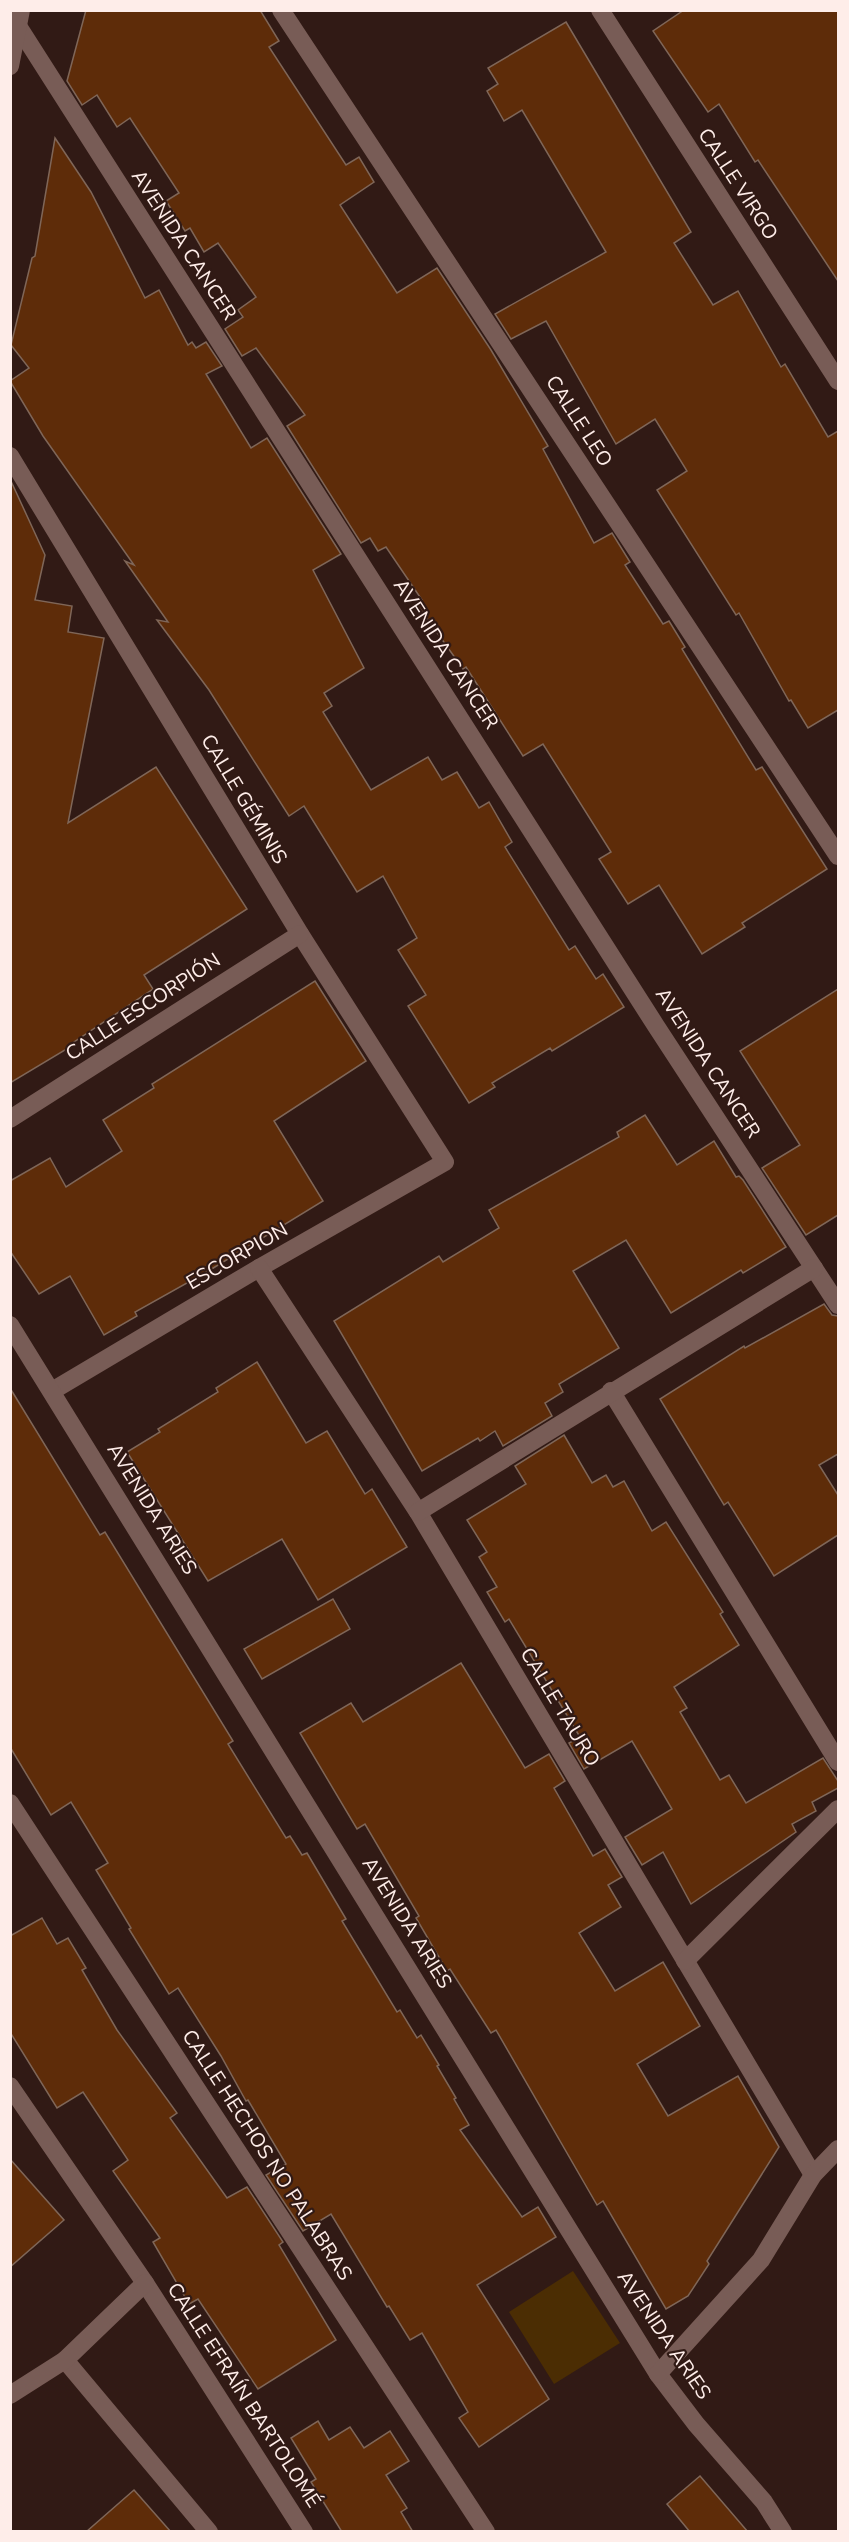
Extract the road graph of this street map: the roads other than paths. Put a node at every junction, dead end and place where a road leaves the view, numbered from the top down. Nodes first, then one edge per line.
1 (281, 10) edge
2 (600, 10) edge
3 (20, 18) edge
4 (10, 66) edge
5 (838, 381) edge
6 (10, 456) edge
7 (838, 856) edge
8 (300, 934) junction
9 (10, 1119) edge
10 (445, 1161) joint
11 (259, 1268) junction
12 (814, 1268) junction
13 (838, 1305) edge
14 (10, 1325) edge
15 (52, 1391) junction
16 (611, 1391) junction
17 (418, 1512) junction
18 (838, 1762) edge
19 (10, 1803) edge
20 (838, 1809) edge
21 (685, 1961) junction
22 (10, 2086) edge
23 (838, 2149) edge
24 (813, 2175) junction
25 (145, 2283) junction
26 (65, 2360) junction
27 (658, 2374) junction
28 (10, 2395) edge
29 (209, 2532) edge
30 (304, 2532) edge
31 (486, 2532) edge
32 (783, 2532) edge

1 - 7 street, CALLE LEO
2 - 5 street, CALLE VIRGO
3 - 4 street
3 - 12 street, AVENIDA CANCER
6 - 8 street, CALLE GÉMINIS
8 - 9 street, CALLE ESCORPIÓN
8 - 10 street, CALLE GÉMINIS
10 - 11 street, ESCORPION
11 - 15 street, ESCORPION
11 - 17 street, CALLE TAURO
12 - 13 street, AVENIDA CANCER
12 - 16 street
14 - 15 street, AVENIDA ARIES
15 - 27 street, AVENIDA ARIES
16 - 17 street
16 - 18 street
17 - 21 street, CALLE TAURO
19 - 31 street, CALLE HECHOS NO PALABRAS
20 - 21 street
21 - 24 street, CALLE TAURO
22 - 25 street, CALLE EFRAÍN BARTOLOMÉ
23 - 24 street
24 - 27 street
25 - 26 street
25 - 30 street, CALLE EFRAÍN BARTOLOMÉ
26 - 28 street
26 - 29 street
27 - 32 street, AVENIDA ARIES

